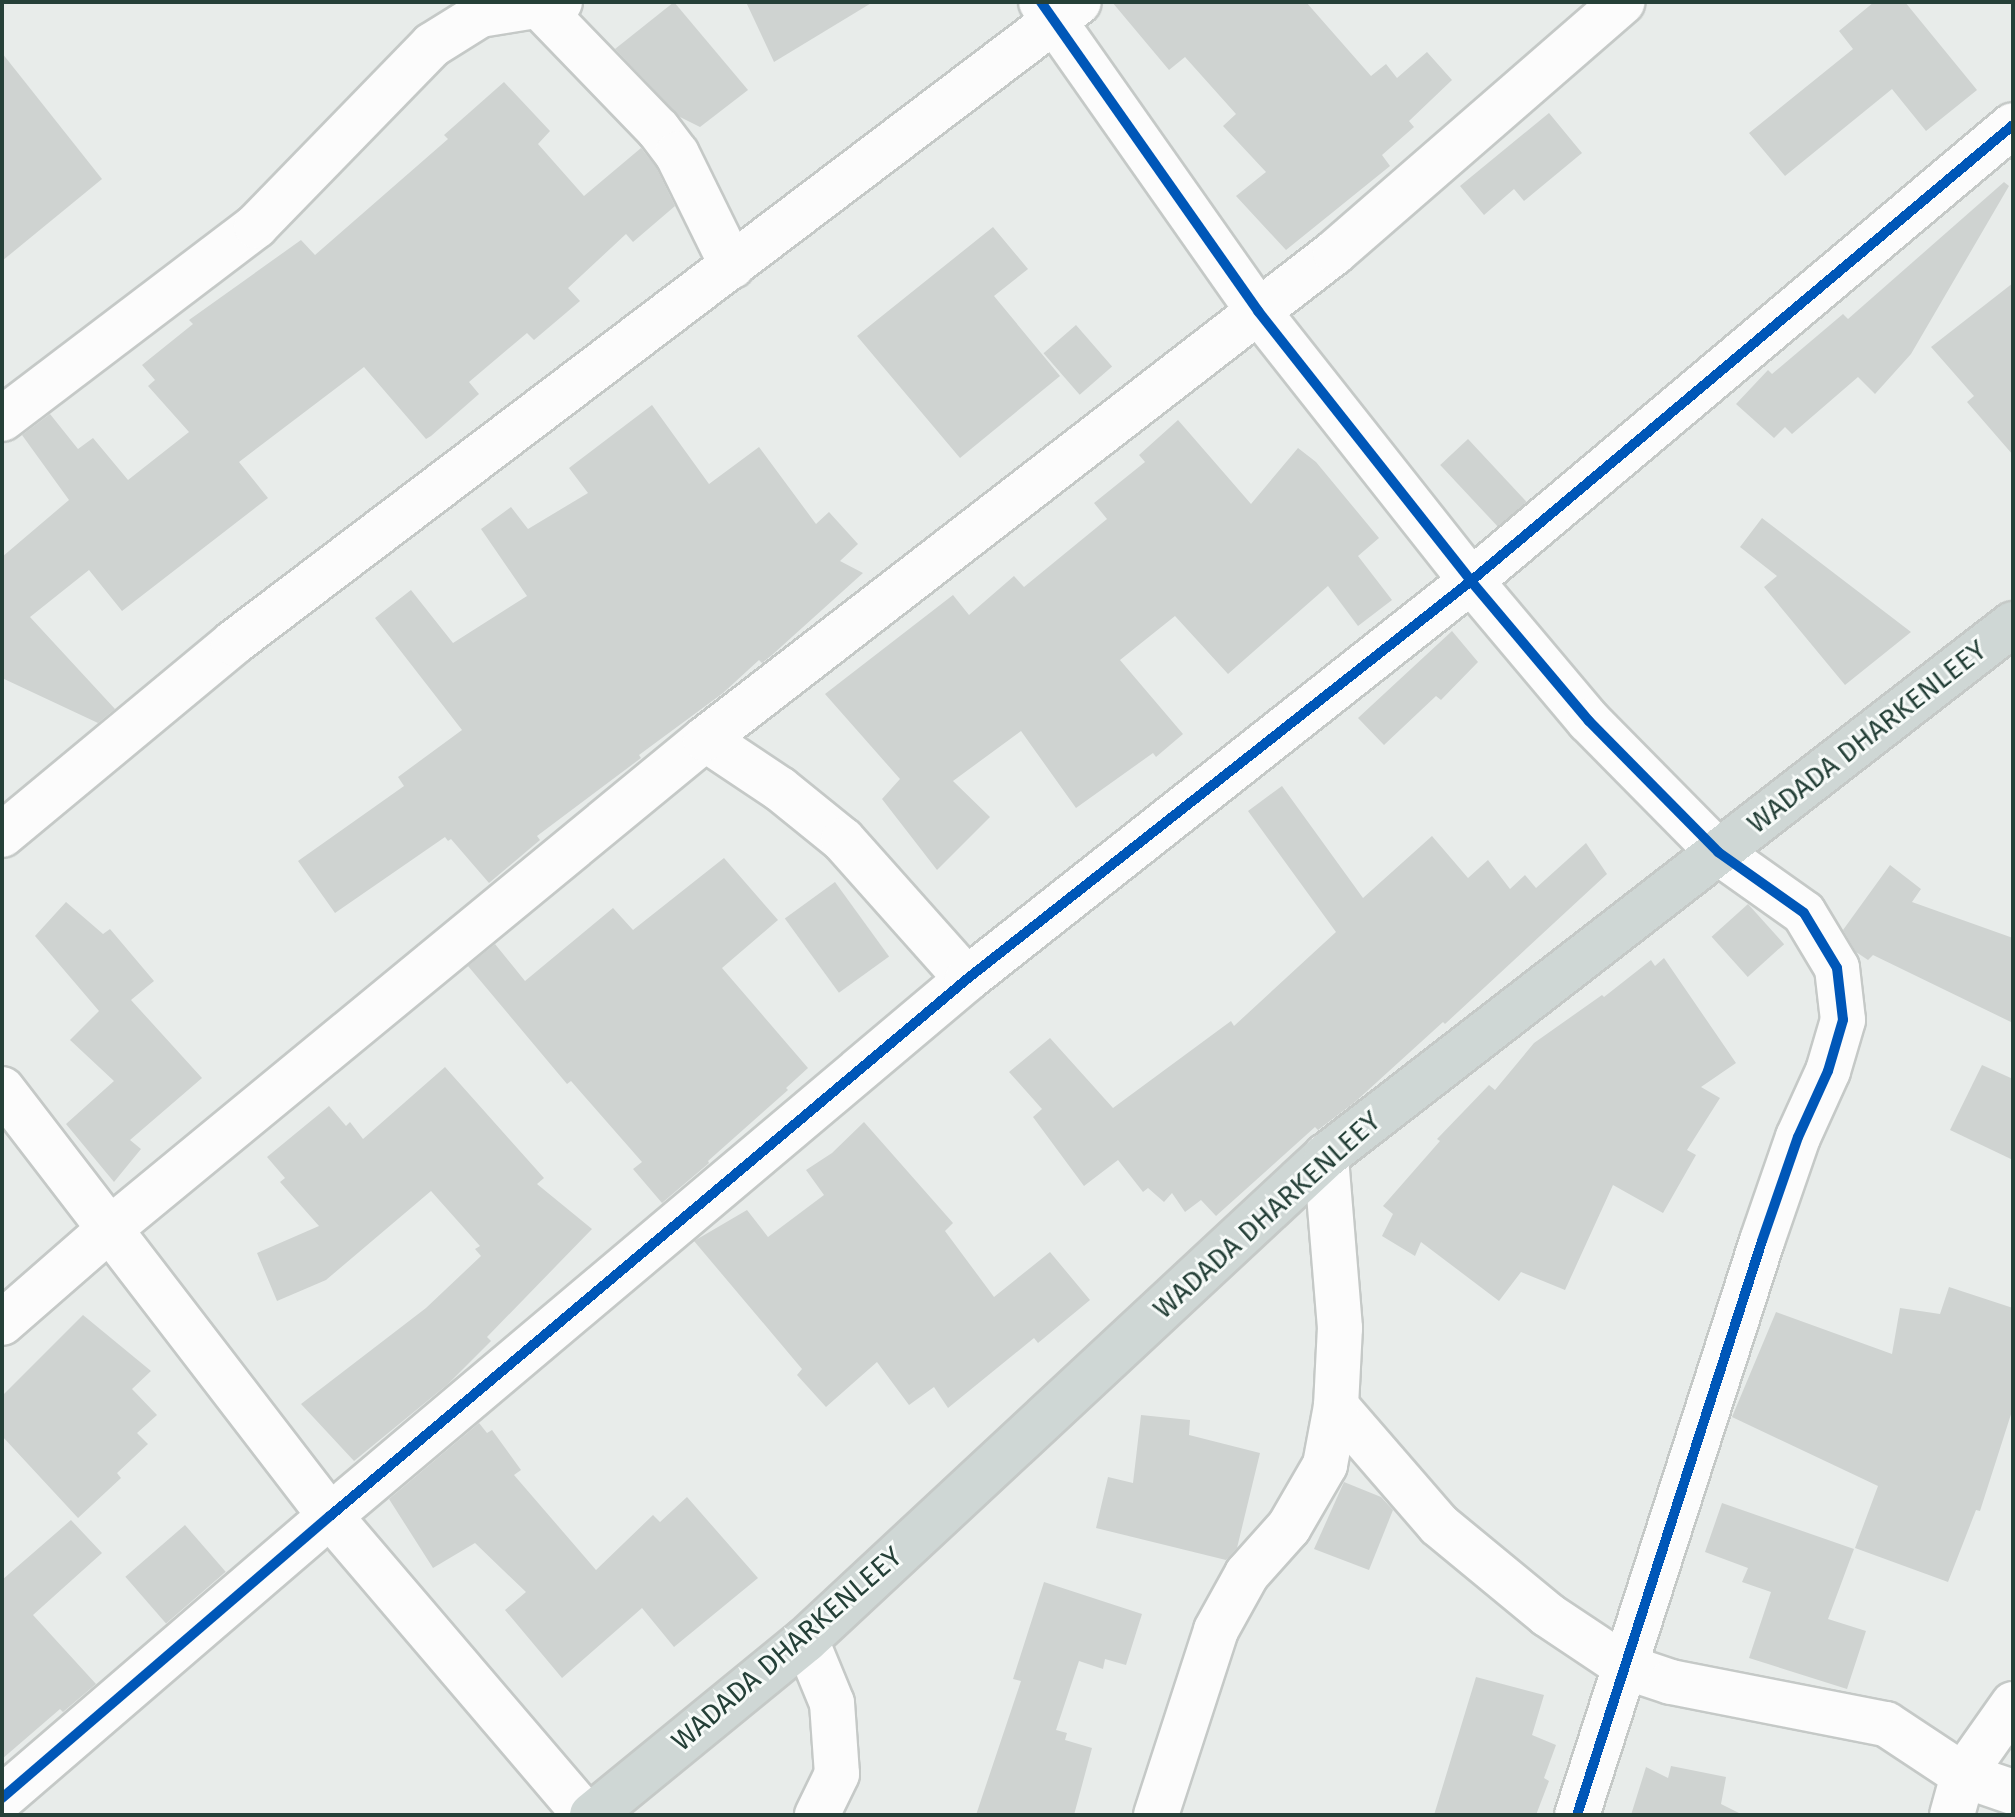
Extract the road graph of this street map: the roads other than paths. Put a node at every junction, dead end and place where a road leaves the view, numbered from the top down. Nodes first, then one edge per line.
1 (1623, 2) edge
2 (550, 5) edge
3 (475, 8) edge
4 (1058, 9) edge
5 (2013, 125) edge
6 (732, 266) junction
7 (1258, 311) junction
8 (2, 419) edge
9 (1471, 581) junction
10 (2013, 624) edge
11 (705, 739) junction
12 (2, 835) edge
13 (1718, 852) junction
14 (967, 979) junction
15 (2, 1089) edge
16 (1326, 1156) junction
17 (111, 1228) junction
18 (2, 1323) edge
19 (1336, 1406) junction
20 (330, 1516) junction
21 (806, 1640) junction
22 (1626, 1667) junction
23 (2013, 1704) edge
24 (2013, 1792) edge
25 (1958, 1795) edge
26 (2, 1798) edge
27 (585, 1815) edge
28 (592, 1815) edge
29 (817, 1815) edge
30 (1156, 1815) edge
31 (1577, 1815) edge

1 - 7 street
2 - 3 street
2 - 6 street
3 - 8 street
4 - 6 street
4 - 7 street
5 - 9 street
6 - 12 street
7 - 9 street
7 - 11 street
9 - 13 street
9 - 14 street
10 - 13 main road, WADADA DHARKENLEEY
11 - 14 street
11 - 17 street
13 - 16 main road, WADADA DHARKENLEEY
13 - 22 street
14 - 20 street
15 - 17 street
16 - 19 street
16 - 21 main road, WADADA DHARKENLEEY
17 - 18 street
17 - 20 street
19 - 22 street
19 - 30 street
20 - 26 street
20 - 27 street
21 - 28 main road, WADADA DHARKENLEEY
21 - 29 street
22 - 25 street
22 - 31 street
23 - 25 street
24 - 25 street

